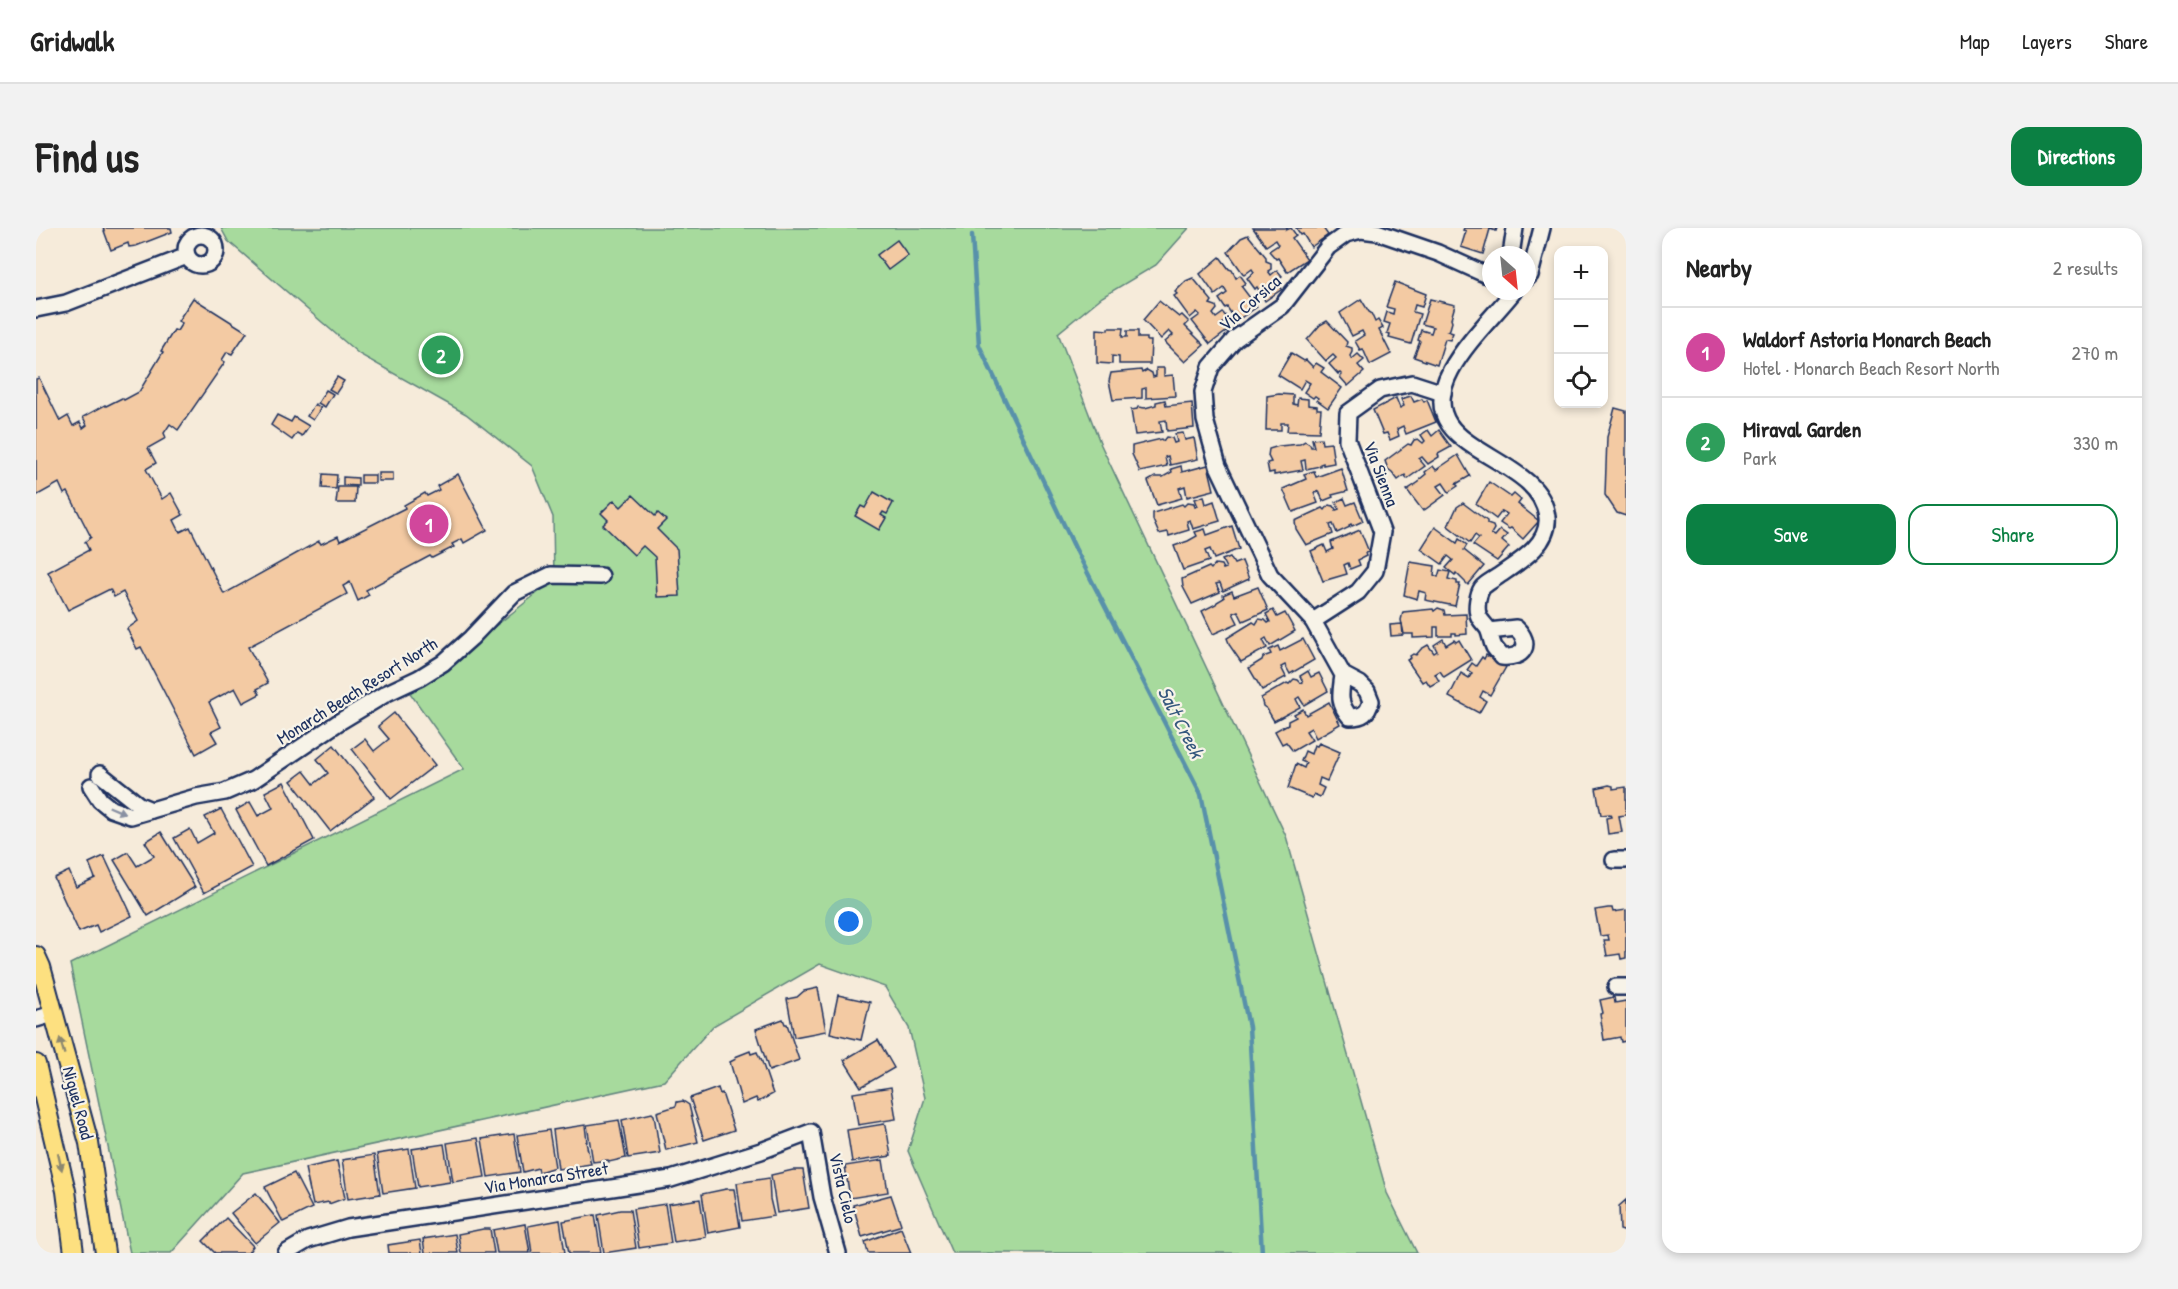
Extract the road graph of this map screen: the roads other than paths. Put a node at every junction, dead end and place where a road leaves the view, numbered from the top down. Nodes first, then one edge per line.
1 (1515, 228) edge
2 (1542, 228) edge
3 (1512, 246) edge
4 (1536, 252) edge
5 (187, 256) dead end
6 (1482, 274) edge
7 (1506, 300) edge
8 (36, 309) edge
9 (1443, 393) junction
10 (601, 576) dead end
11 (1313, 621) junction
12 (1489, 631) dead end
13 (1343, 675) dead end
14 (151, 810) junction
15 (36, 956) edge
16 (45, 1016) edge
17 (36, 1064) edge
18 (811, 1132) joint
19 (74, 1253) edge
20 (105, 1253) edge
21 (286, 1253) edge
22 (838, 1253) edge

1 - 3 street
2 - 4 street
5 - 8 street
6 - 11 street, Via Corsica
7 - 9 street
9 - 11 street, Via Sienna
9 - 12 street
10 - 14 street, Monarch Beach Resort North
11 - 13 street, Via Corsica
14 -> 14 street, Monarch Beach Resort North
15 - 16 main road, Niguel Road
20 -> 16 main road, Niguel Road
17 -> 19 main road, Niguel Road
18 - 21 street, Via Monarca Street
18 - 22 street, Vista Cielo

